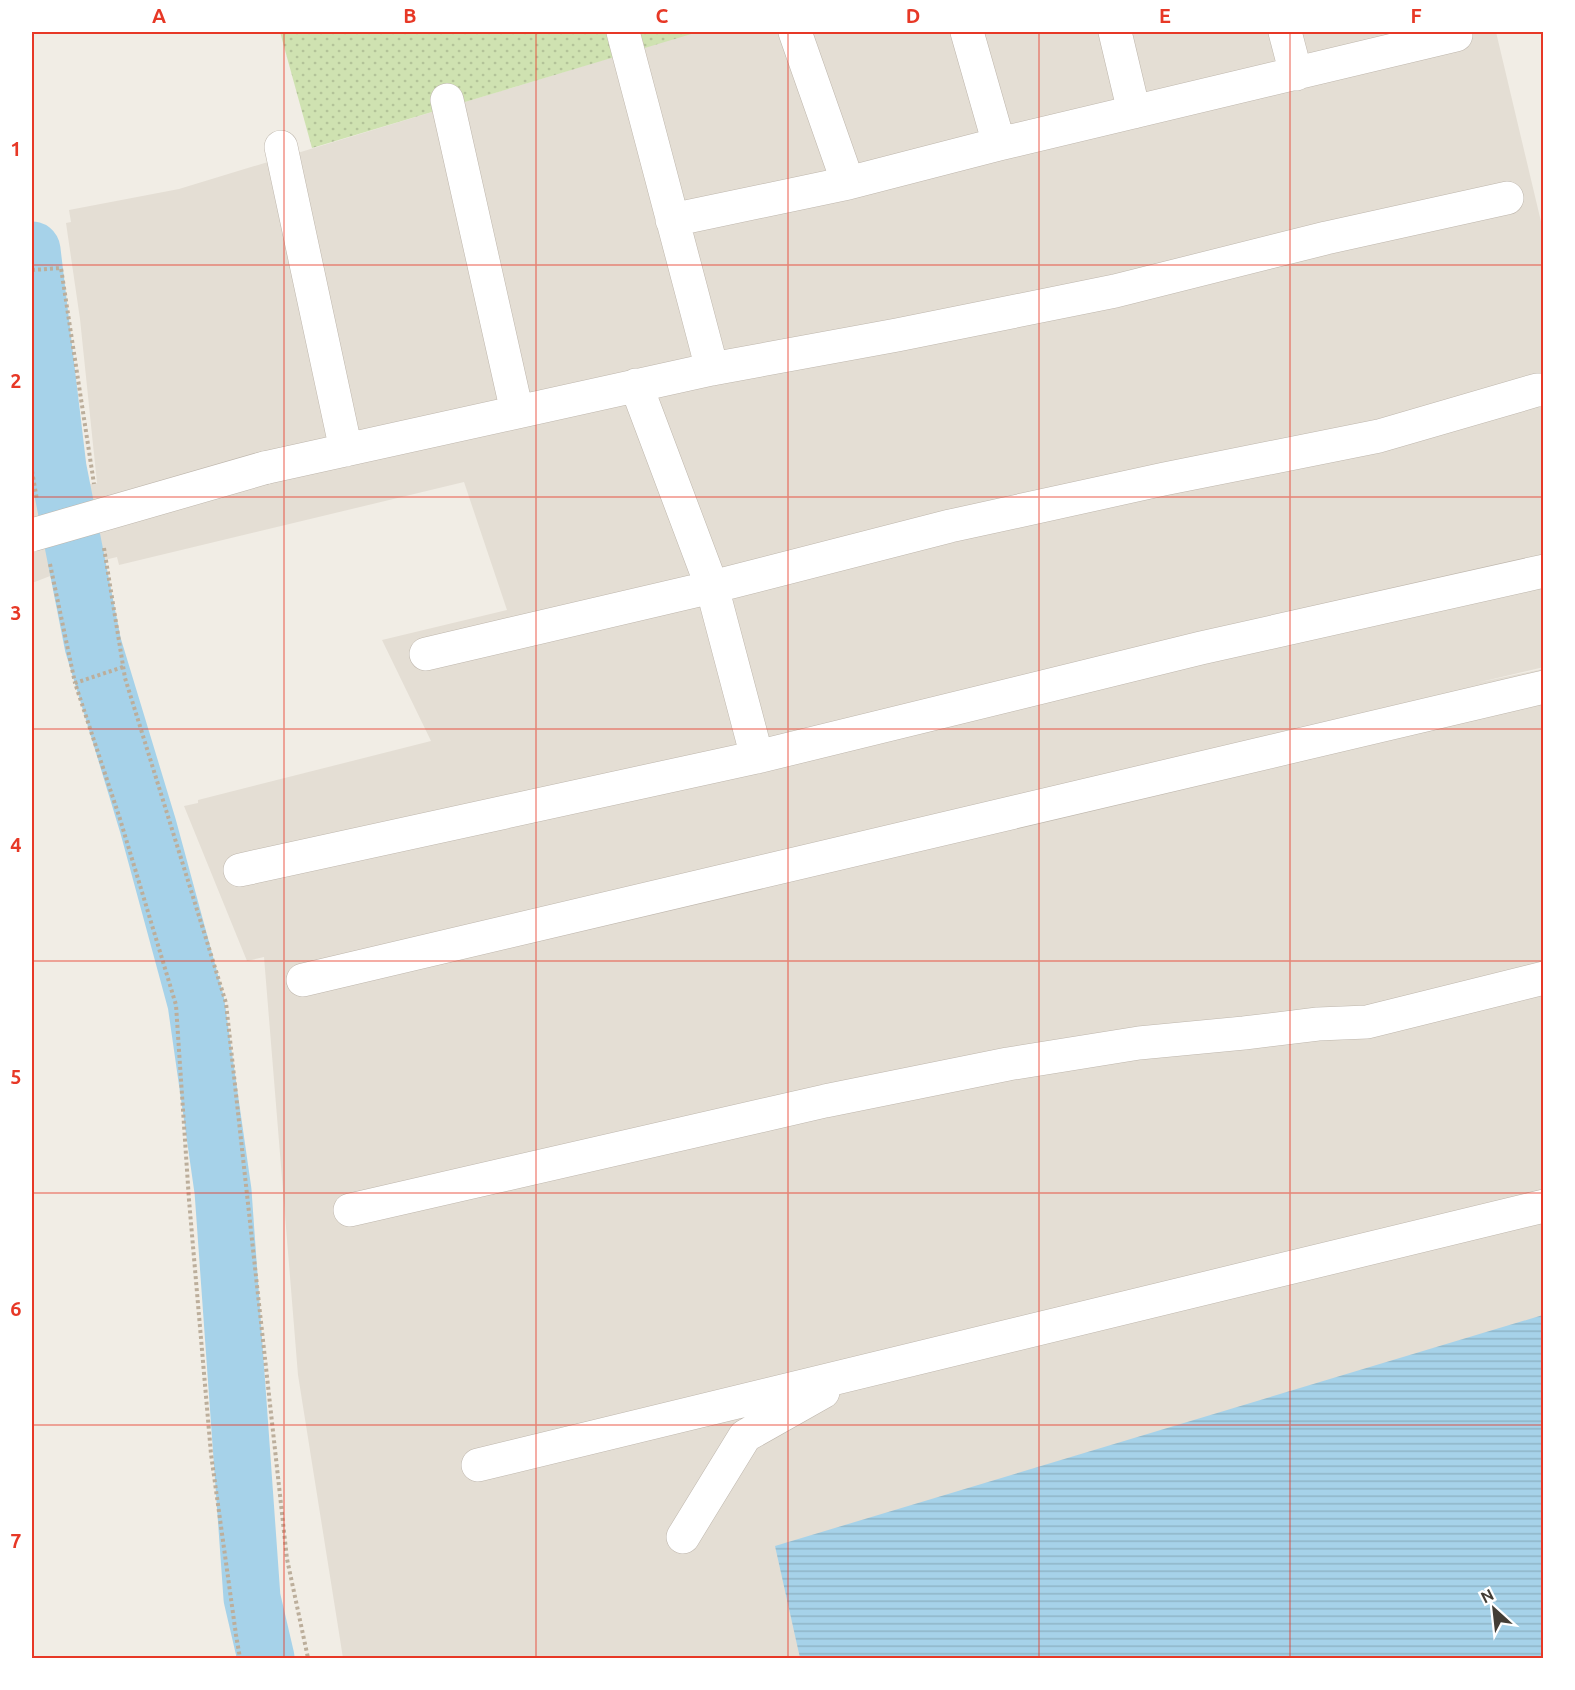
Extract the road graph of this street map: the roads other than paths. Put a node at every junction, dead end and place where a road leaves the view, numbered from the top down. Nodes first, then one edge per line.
1 (622, 32) edge
2 (795, 32) edge
3 (967, 32) edge
4 (1115, 32) edge
5 (1285, 32) edge
6 (1456, 36) dead end
7 (1296, 74) junction
8 (447, 100) dead end
9 (1134, 112) junction
10 (999, 144) junction
11 (281, 147) dead end
12 (848, 183) junction
13 (1507, 198) dead end
14 (672, 220) junction
15 (712, 369) junction
16 (636, 385) junction
17 (1544, 390) edge
18 (517, 412) junction
19 (346, 450) junction
20 (40, 533) edge
21 (1544, 571) edge
22 (712, 587) junction
23 (426, 654) dead end
24 (1544, 687) edge
25 (757, 757) junction
26 (240, 870) dead end
27 (1544, 978) edge
28 (303, 980) dead end
29 (1544, 1206) edge
30 (350, 1210) dead end
31 (858, 1372) junction
32 (478, 1465) dead end
33 (683, 1537) dead end

1 - 14 street
2 - 12 street
3 - 10 street
4 - 9 street
5 - 7 street
6 - 7 street
7 - 9 street
8 - 18 street
9 - 10 street
10 - 12 street
11 - 19 street
12 - 14 street
13 - 15 street
14 - 15 street
15 - 16 street
16 - 18 street
16 - 22 street
17 - 22 street
18 - 19 street
19 - 20 street, bridge
21 - 25 street
22 - 23 street
22 - 25 street
24 - 28 street
25 - 26 street
27 - 30 street
29 - 31 street
31 - 32 street
31 - 33 street

